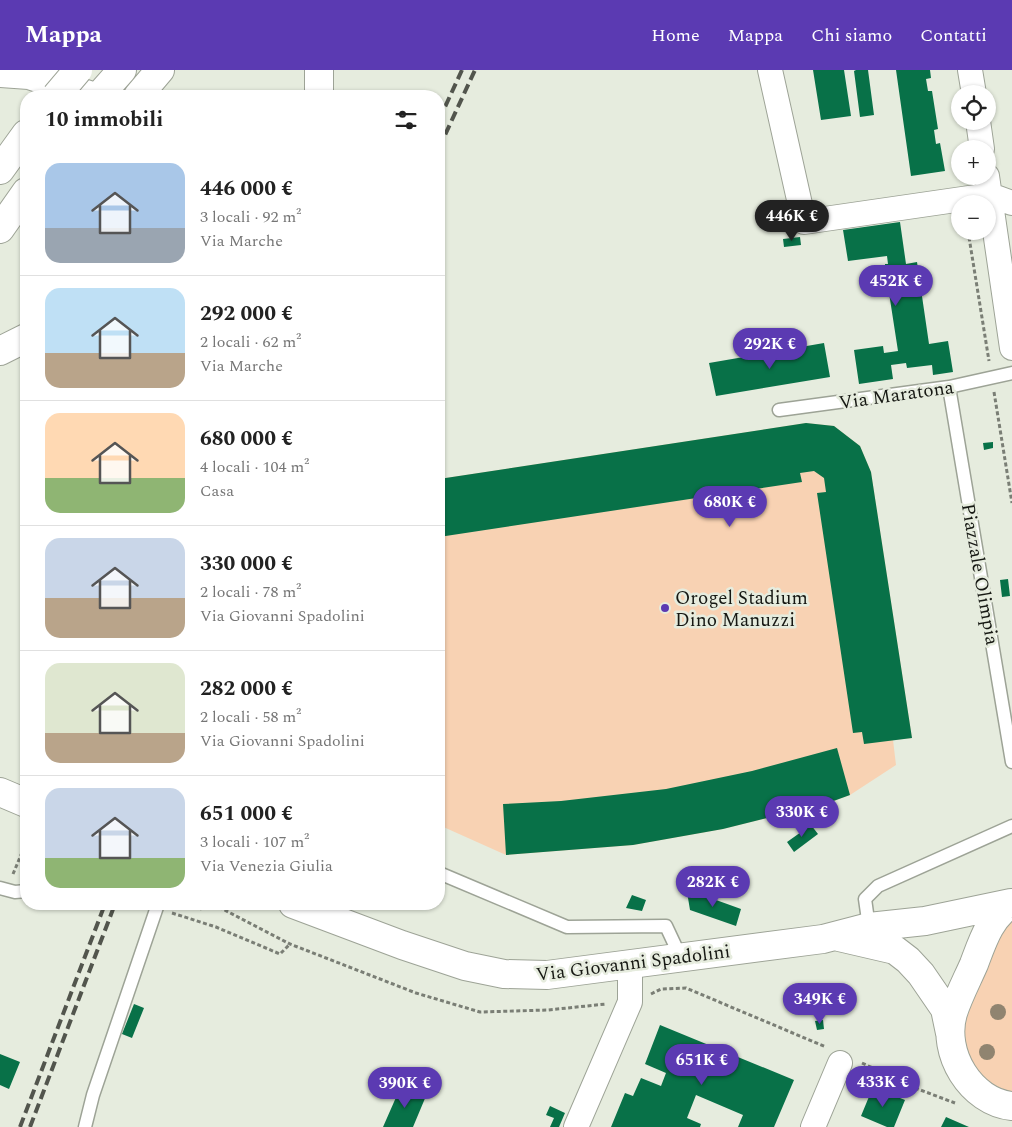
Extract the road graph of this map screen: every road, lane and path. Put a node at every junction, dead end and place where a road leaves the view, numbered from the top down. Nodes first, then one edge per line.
1 (78, 70) edge
2 (122, 70) edge
3 (160, 70) edge
4 (319, 70) edge
5 (770, 70) edge
6 (970, 70) edge
7 (0, 73) edge
8 (972, 85) edge
9 (61, 90) edge
10 (74, 90) edge
11 (104, 90) edge
12 (143, 90) edge
13 (319, 90) edge
14 (20, 142) edge
15 (0, 170) edge
16 (988, 186) edge
17 (20, 201) edge
18 (1012, 203) edge
19 (0, 229) edge
20 (20, 341) edge
21 (1012, 348) edge
22 (0, 351) edge
23 (1012, 373) edge
24 (949, 387) junction
25 (779, 410) dead end
26 (1012, 762) edge
27 (0, 792) edge
28 (20, 800) edge
29 (1012, 826) edge
30 (20, 864) edge
31 (445, 876) edge
32 (12, 891) edge
33 (1012, 903) edge
34 (156, 910) edge
35 (170, 910) edge
36 (308, 910) edge
37 (869, 928) junction
38 (835, 936) junction
39 (290, 944) dead end
40 (681, 958) junction
41 (630, 965) junction
42 (951, 1037) junction
43 (840, 1063) dead end
44 (1008, 1111) edge
45 (85, 1127) edge
46 (576, 1127) edge
47 (813, 1127) edge

1 - 9 main road, bridge
2 - 11 main road
3 - 12 main road
4 - 13 main road
5 - 16 street
6 - 8 street
7 - 10 main road
14 - 15 main road
16 - 18 street
16 - 21 street
17 - 19 main road
20 - 22 main road
23 - 24 lane, Via Maratona
24 - 25 lane, Via Maratona
24 - 26 lane, Piazzale Olimpia
27 - 28 main road
29 - 37 lane
30 - 32 path
31 - 40 lane
33 - 37 main road, Via Giovanni Spadolini
33 - 42 main road
34 - 45 lane
35 - 39 path
36 - 41 main road, Via Giovanni Spadolini
37 - 38 main road, Via Giovanni Spadolini
38 - 40 main road, Via Giovanni Spadolini
38 - 42 main road
40 - 41 main road, Via Giovanni Spadolini
41 - 46 street
42 - 44 main road
43 - 47 street

